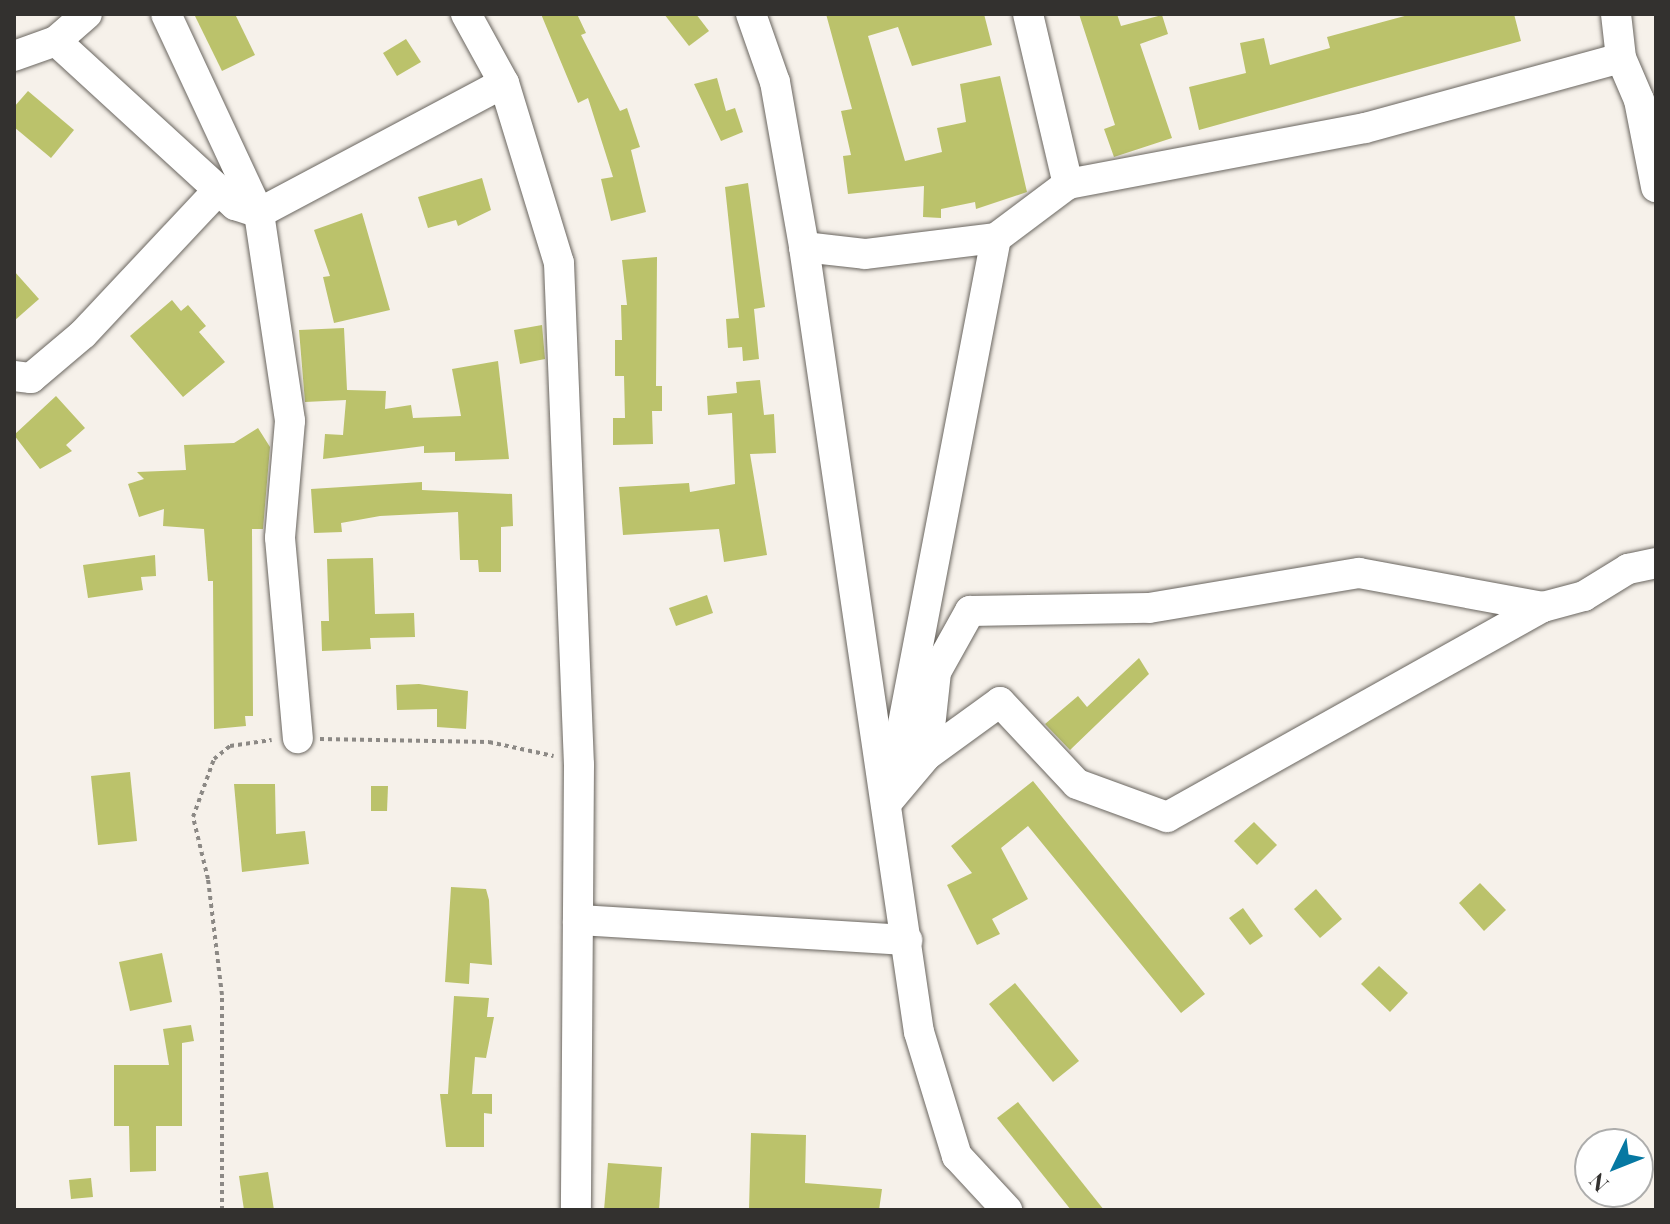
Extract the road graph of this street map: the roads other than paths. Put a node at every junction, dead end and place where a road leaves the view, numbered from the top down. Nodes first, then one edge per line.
1 (87, 14) edge
2 (166, 14) edge
3 (466, 14) edge
4 (751, 14) edge
5 (1028, 14) edge
6 (1616, 14) edge
7 (56, 41) junction
8 (14, 56) edge
9 (1621, 58) junction
10 (504, 83) junction
11 (1068, 184) junction
12 (1656, 187) edge
13 (218, 190) junction
14 (259, 213) junction
15 (996, 238) junction
16 (804, 247) junction
17 (14, 376) edge
18 (1656, 563) edge
19 (1543, 607) junction
20 (298, 738) road end
21 (927, 755) junction
22 (888, 801) junction
23 (578, 920) junction
24 (907, 940) junction
25 (576, 1210) edge
26 (1007, 1210) edge

1 - 7 street
2 - 14 street
3 - 10 street
4 - 16 street
5 - 11 street
6 - 9 street
7 - 8 street
7 - 13 street
9 - 11 street
9 - 12 street
10 - 14 street
10 - 23 street
11 - 15 street
13 - 14 street
13 - 17 street
14 - 20 street
15 - 16 street
15 - 22 street
16 - 22 street
18 - 19 street
19 - 21 street
19 - 21 street
21 - 22 street
22 - 24 street
23 - 24 street
23 - 25 street
24 - 26 street

